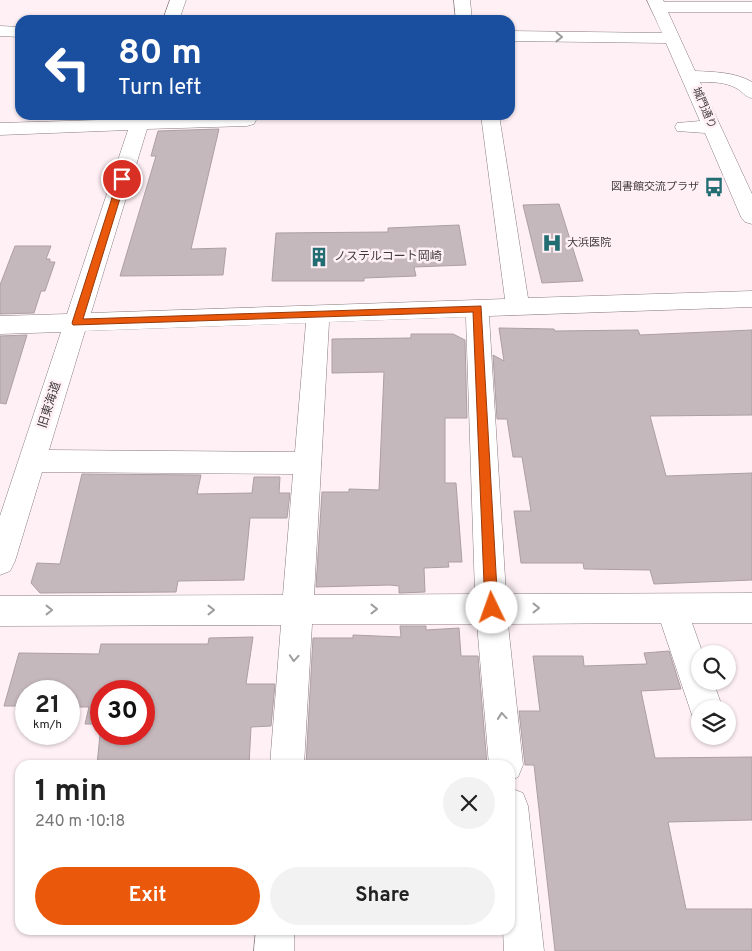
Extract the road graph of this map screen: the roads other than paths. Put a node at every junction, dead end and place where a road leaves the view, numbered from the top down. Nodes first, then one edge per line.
1 (178, 0) edge
2 (462, 0) edge
3 (657, 3) edge
4 (752, 7) edge
5 (173, 15) edge
6 (464, 15) edge
7 (0, 31) edge
8 (15, 32) edge
9 (515, 36) edge
10 (672, 38) junction
11 (690, 76) junction
12 (752, 93) edge
13 (141, 120) edge
14 (247, 120) dead end
15 (491, 120) edge
16 (684, 127) dead end
17 (712, 127) junction
18 (0, 129) edge
19 (746, 190) edge
20 (752, 217) edge
21 (752, 299) edge
22 (518, 307) junction
23 (477, 309) junction
24 (318, 314) junction
25 (77, 323) junction
26 (0, 325) edge
27 (32, 461) junction
28 (308, 463) junction
29 (0, 561) edge
30 (492, 608) junction
31 (671, 608) junction
32 (752, 608) edge
33 (298, 609) junction
34 (0, 610) edge
35 (703, 700) edge
36 (287, 760) edge
37 (506, 760) edge
38 (515, 858) edge
39 (275, 935) edge
40 (274, 951) edge
41 (524, 951) edge

1 - 5 street
2 - 6 street
3 - 4 street
3 - 10 street, 城門通り
7 - 8 street
9 -> 10 street
10 - 11 street, 城門通り
11 - 12 street
11 - 17 street, 城門通り
13 - 14 street
13 - 18 street
13 - 25 street, 旧東海道
15 - 22 street
16 - 17 street
17 - 19 street, 城門通り
19 - 20 street, 城門通り
21 - 22 street
22 - 23 street
23 - 24 street
23 - 30 street
24 - 25 street
24 - 28 street
25 - 26 street
25 - 27 street, 旧東海道
27 - 28 street
27 - 29 street, 旧東海道
28 - 33 street
30 -> 31 street
33 -> 30 street
37 -> 30 street
31 - 32 street
31 - 35 street
34 -> 33 street
33 -> 36 street
38 - 41 street
39 - 40 street

